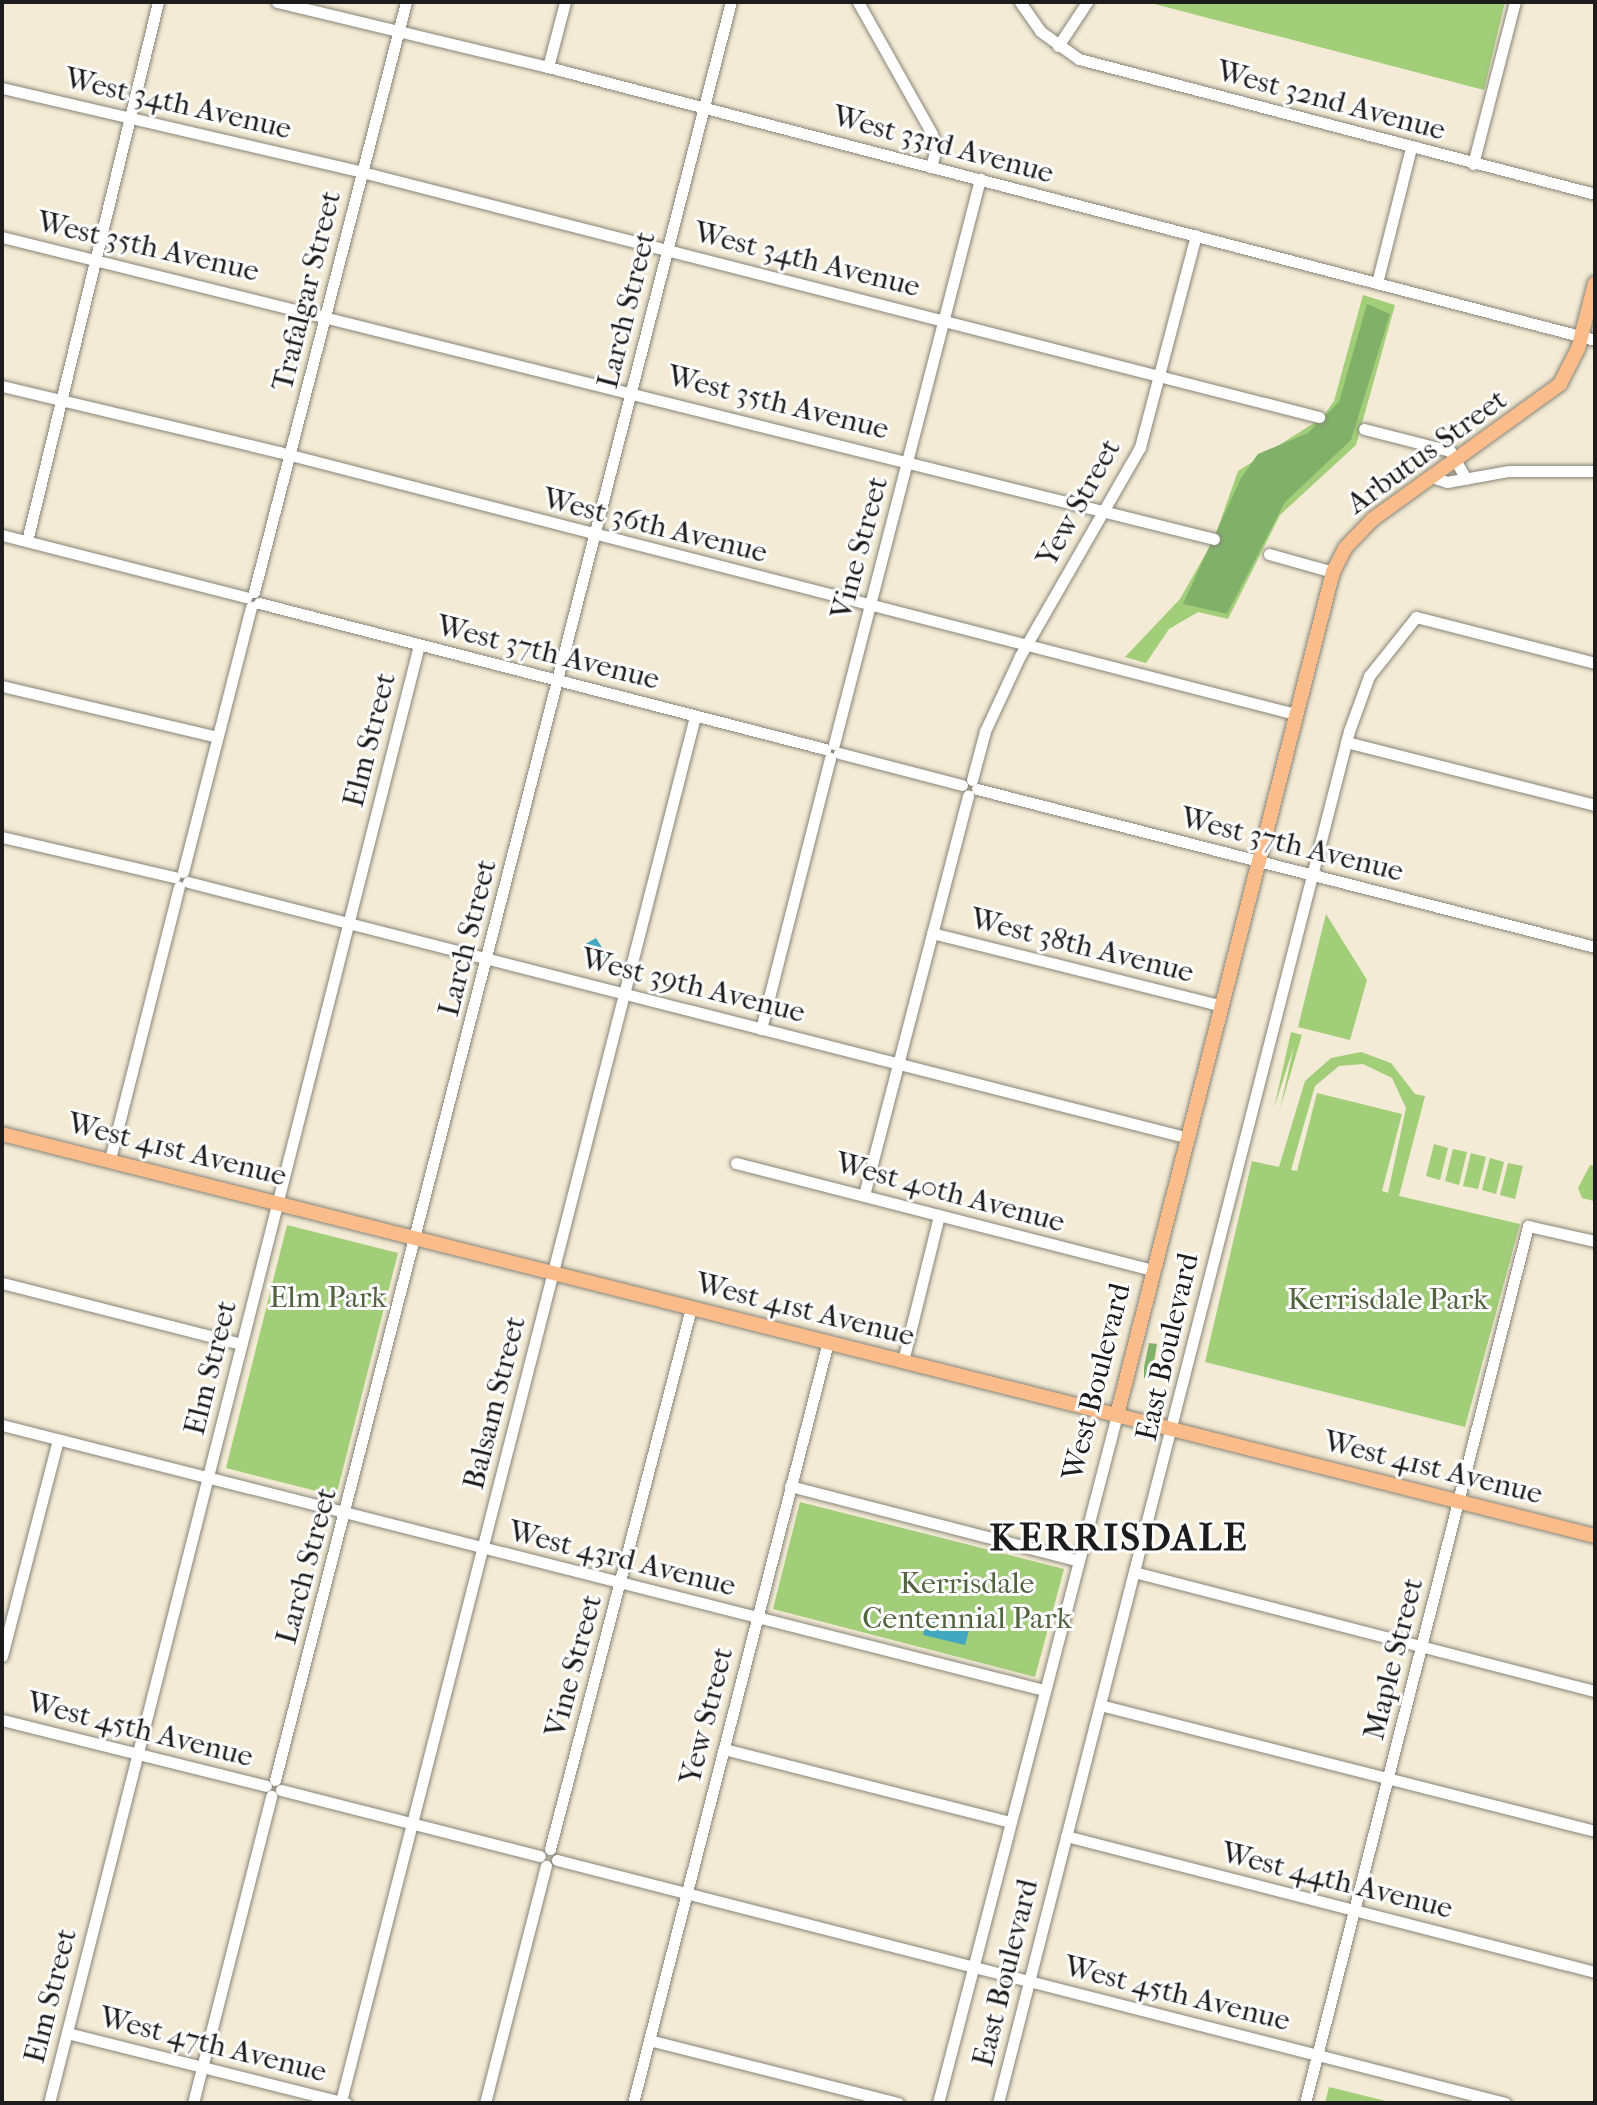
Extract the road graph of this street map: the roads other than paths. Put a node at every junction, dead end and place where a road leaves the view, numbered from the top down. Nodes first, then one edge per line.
1 (158, 2) edge
2 (277, 2) edge
3 (406, 2) edge
4 (565, 2) edge
5 (731, 2) edge
6 (858, 2) edge
7 (1020, 2) edge
8 (1087, 2) edge
9 (1515, 2) edge
10 (398, 31) junction
11 (1058, 46) junction
12 (548, 67) junction
13 (2, 88) edge
14 (703, 107) junction
15 (130, 118) junction
16 (1411, 148) junction
17 (1473, 164) junction
18 (931, 167) junction
19 (362, 172) junction
20 (980, 179) junction
21 (1595, 194) edge
22 (1196, 235) junction
23 (2, 237) edge
24 (667, 249) junction
25 (95, 259) junction
26 (1377, 283) junction
27 (1595, 283) edge
28 (326, 314) junction
29 (944, 320) junction
30 (1588, 338) edge
31 (1158, 375) junction
32 (2, 386) edge
33 (631, 390) junction
34 (60, 400) junction
35 (1319, 417) dead end
36 (1364, 429) dead end
37 (290, 456) junction
38 (1456, 460) junction
39 (907, 461) junction
40 (1595, 471) edge
41 (1432, 477) junction
42 (1466, 479) junction
43 (1102, 511) junction
44 (2, 535) edge
45 (595, 535) junction
46 (1214, 539) dead end
47 (27, 541) junction
48 (1269, 554) dead end
49 (1333, 572) junction
50 (253, 600) junction
51 (870, 606) junction
52 (419, 645) junction
53 (1025, 645) junction
54 (1595, 663) edge
55 (558, 681) junction
56 (2, 686) edge
57 (1295, 714) junction
58 (695, 716) junction
59 (217, 737) junction
60 (1346, 742) junction
61 (832, 751) junction
62 (970, 787) junction
63 (1595, 805) edge
64 (2, 837) edge
65 (1256, 859) junction
66 (1312, 875) junction
67 (181, 880) junction
68 (348, 924) junction
69 (932, 933) junction
70 (1595, 947) edge
71 (487, 959) junction
72 (625, 993) junction
73 (1219, 1005) junction
74 (761, 1029) junction
75 (898, 1064) junction
76 (2, 1134) edge
77 (1185, 1137) junction
78 (110, 1159) junction
79 (736, 1163) dead end
80 (864, 1195) junction
81 (278, 1201) junction
82 (939, 1215) junction
83 (417, 1237) junction
84 (1595, 1241) edge
85 (1152, 1270) junction
86 (553, 1272) junction
87 (2, 1283) edge
88 (691, 1308) junction
89 (828, 1342) junction
90 (241, 1344) junction
91 (903, 1361) junction
92 (1117, 1415) junction
93 (2, 1425) edge
94 (1174, 1429) junction
95 (58, 1440) junction
96 (208, 1478) junction
97 (790, 1486) junction
98 (1459, 1502) junction
99 (346, 1512) junction
100 (1595, 1536) edge
101 (483, 1548) junction
102 (1077, 1560) junction
103 (1134, 1572) junction
104 (620, 1582) junction
105 (757, 1618) junction
106 (1421, 1646) junction
107 (2, 1656) edge
108 (1044, 1690) junction
109 (1595, 1691) edge
110 (1100, 1705) junction
111 (2, 1720) edge
112 (724, 1749) junction
113 (136, 1753) junction
114 (1388, 1779) junction
115 (273, 1788) junction
116 (1010, 1822) junction
117 (411, 1824) junction
118 (1595, 1831) edge
119 (1066, 1836) junction
120 (548, 1858) junction
121 (686, 1893) junction
122 (1354, 1911) junction
123 (973, 1967) junction
124 (1595, 1972) edge
125 (1029, 1981) junction
126 (67, 2033) junction
127 (649, 2040) junction
128 (1317, 2055) junction
129 (202, 2066) junction
130 (344, 2102) edge
131 (49, 2103) edge
132 (193, 2103) edge
133 (485, 2103) edge
134 (633, 2103) edge
135 (898, 2103) edge
136 (938, 2103) edge
137 (998, 2103) edge
138 (1305, 2103) edge
139 (1505, 2103) edge

1 - 15 street
2 - 10 street, West 33rd Avenue
3 - 10 street, Trafalgar Street
4 - 12 street
5 - 14 street, Larch Street
6 - 18 street
7 - 11 street
8 - 11 street
9 - 17 street
10 - 12 street, West 33rd Avenue
10 - 19 street, Trafalgar Street
11 - 16 street, West 32nd Avenue
12 - 14 street, West 33rd Avenue
13 - 15 street, West 34th Avenue
14 - 18 street, West 33rd Avenue
14 - 24 street, Larch Street
15 - 19 street, West 34th Avenue
15 - 25 street
16 - 17 street, West 32nd Avenue
16 - 26 street
17 - 21 street, West 32nd Avenue
18 - 20 street, West 33rd Avenue
19 - 24 street, West 34th Avenue
19 - 28 street, Trafalgar Street
20 - 22 street, West 33rd Avenue
20 - 29 street, Vine Street
22 - 26 street, West 33rd Avenue
22 - 31 street, Yew Street
23 - 25 street, West 35th Avenue
24 - 29 street, West 34th Avenue
24 - 33 street, Larch Street
25 - 28 street, West 35th Avenue
25 - 34 street
26 - 30 street, West 33rd Avenue
27 - 30 main road, Arbutus Street
28 - 33 street, West 35th Avenue
28 - 37 street, Trafalgar Street
29 - 31 street, West 34th Avenue
29 - 39 street, Vine Street
30 - 38 main road, Arbutus Street
31 - 35 street, West 34th Avenue
31 - 43 street, Yew Street
32 - 34 street, West 36th Avenue
33 - 39 street, West 35th Avenue
33 - 45 street, Larch Street
34 - 37 street, West 36th Avenue
34 - 47 street
36 - 38 street
37 - 45 street, West 36th Avenue
37 - 50 street, Trafalgar Street
38 - 41 main road, Arbutus Street
38 - 42 street
39 - 43 street, West 35th Avenue
39 - 51 street, Vine Street
40 - 42 street
41 - 42 street
41 - 49 main road, Arbutus Street
43 - 46 street, West 35th Avenue
43 - 53 street, Yew Street
44 - 47 street, West 37th Avenue
45 - 51 street, West 36th Avenue
45 - 55 street, Larch Street
47 - 50 street, West 37th Avenue
48 - 49 street
49 - 57 main road, Arbutus Street
50 - 52 street, West 37th Avenue
50 - 59 street, Trafalgar Street
51 - 53 street, West 36th Avenue
51 - 61 street, Vine Street
52 - 55 street, West 37th Avenue
52 - 68 street, Elm Street
53 - 57 street, West 36th Avenue
53 - 62 street, Yew Street
54 - 60 street, East Boulevard
55 - 58 street, West 37th Avenue
55 - 71 street, Larch Street
56 - 59 street
57 - 65 main road, Arbutus Street
58 - 61 street, West 37th Avenue
58 - 72 street, Balsam Street
59 - 67 street, Trafalgar Street
60 - 63 street
60 - 66 street, East Boulevard
61 - 62 street, West 37th Avenue
61 - 74 street, Vine Street
62 - 65 street, West 37th Avenue
62 - 69 street, Yew Street
64 - 67 street, West 39th Avenue
65 - 66 street, West 37th Avenue
65 - 73 main road, West Boulevard
66 - 70 street, West 37th Avenue
66 - 94 street, East Boulevard
67 - 68 street, West 39th Avenue
67 - 78 street, Trafalgar Street
68 - 71 street, West 39th Avenue
68 - 81 street, Elm Street
69 - 73 street, West 38th Avenue
69 - 75 street, Yew Street
71 - 72 street, West 39th Avenue
71 - 83 street, Larch Street
72 - 74 street, West 39th Avenue
72 - 86 street, Balsam Street
73 - 77 main road, West Boulevard
74 - 75 street, West 39th Avenue
75 - 77 street, West 39th Avenue
75 - 80 street, Yew Street
76 - 78 main road, West 41st Avenue
77 - 85 main road, West Boulevard
78 - 81 main road, West 41st Avenue
79 - 80 street, West 40th Avenue
80 - 82 street, West 40th Avenue
81 - 83 main road, West 41st Avenue
81 - 90 street, Elm Street
82 - 85 street, West 40th Avenue
82 - 91 street
83 - 86 main road, West 41st Avenue
83 - 99 street, Larch Street
84 - 98 street, Maple Street
85 - 92 main road, West Boulevard
86 - 88 main road, West 41st Avenue
86 - 101 street, Balsam Street
87 - 90 street
88 - 89 main road, West 41st Avenue
88 - 104 street, Vine Street
89 - 91 main road, West 41st Avenue
89 - 97 street, Yew Street
90 - 96 street, Elm Street
91 - 92 main road, West 41st Avenue
92 - 94 main road, West 41st Avenue
92 - 102 street, West Boulevard
93 - 95 street, West 43rd Avenue
94 - 98 main road, West 41st Avenue
94 - 103 street, East Boulevard
95 - 96 street, West 43rd Avenue
95 - 107 street
96 - 99 street, West 43rd Avenue
96 - 113 street, Elm Street
97 - 102 street
97 - 105 street, Yew Street
98 - 100 main road, West 41st Avenue
98 - 106 street, Maple Street
99 - 101 street, West 43rd Avenue
99 - 115 street, Larch Street
101 - 104 street, West 43rd Avenue
101 - 117 street, Balsam Street
102 - 108 street, West Boulevard
103 - 106 street
103 - 110 street, East Boulevard
104 - 105 street, West 43rd Avenue
104 - 120 street, Vine Street
105 - 108 street, West 43rd Avenue
105 - 112 street, Yew Street
106 - 109 street
106 - 114 street, Maple Street
108 - 116 street, West Boulevard
110 - 114 street
110 - 119 street, East Boulevard
111 - 113 street, West 45th Avenue
112 - 116 street
112 - 121 street, Yew Street
113 - 115 street, West 45th Avenue
113 - 126 street, Elm Street
114 - 118 street
114 - 122 street, Maple Street
115 - 117 street, West 45th Avenue
115 - 129 street, Larch Street
116 - 123 street, West Boulevard
117 - 120 street, West 45th Avenue
117 - 130 street, Balsam Street
119 - 122 street, West 44th Avenue
119 - 125 street, East Boulevard
120 - 121 street, West 45th Avenue
120 - 133 street, Vine Street
121 - 123 street, West 45th Avenue
121 - 127 street, Yew Street
122 - 124 street, West 44th Avenue
122 - 128 street, Maple Street
123 - 125 street, West 45th Avenue
123 - 136 street, West Boulevard
125 - 128 street, West 45th Avenue
125 - 137 street, East Boulevard
126 - 129 street, West 47th Avenue
126 - 131 street, Elm Street
127 - 134 street, Yew Street
127 - 135 street
128 - 138 street, Maple Street
128 - 139 street, West 45th Avenue
129 - 130 street, West 47th Avenue
129 - 132 street, Larch Street

